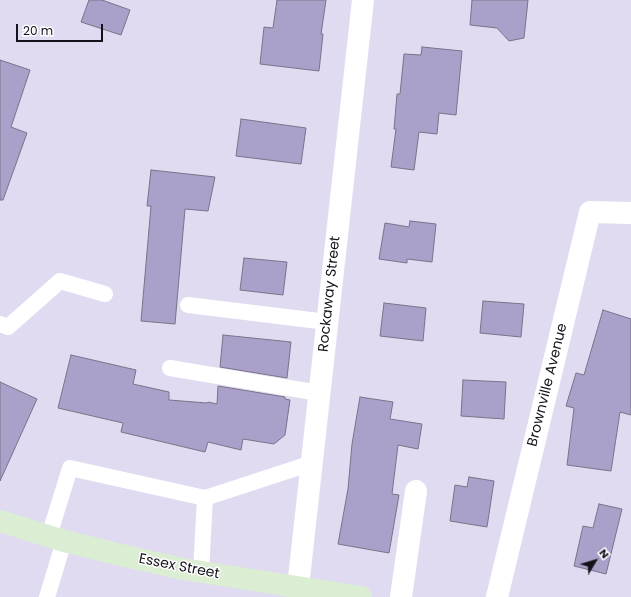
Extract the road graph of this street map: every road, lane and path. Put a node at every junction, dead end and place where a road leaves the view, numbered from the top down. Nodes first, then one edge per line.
1 (363, 0) edge
2 (631, 213) edge
3 (105, 294) dead end
4 (188, 305) dead end
5 (327, 322) junction
6 (0, 324) edge
7 (170, 368) dead end
8 (319, 393) junction
9 (312, 463) junction
10 (416, 491) dead end
11 (205, 498) junction
12 (0, 521) edge
13 (56, 538) junction
14 (201, 572) junction
15 (298, 587) junction
16 (47, 597) edge
17 (358, 597) edge
18 (401, 597) edge
19 (496, 597) edge

1 - 5 street, Rockaway Street
2 - 19 street, Brownville Avenue
3 - 6 lane
4 - 5 lane
5 - 8 street, Rockaway Street
7 - 8 lane
8 - 9 street, Rockaway Street
9 - 11 lane
9 - 15 street, Rockaway Street
10 - 18 street
11 - 13 lane
11 - 14 lane
12 - 13 main road, Essex Street
13 - 14 main road, Essex Street
13 - 16 lane
14 - 15 main road, Essex Street
15 - 17 main road, Essex Street

